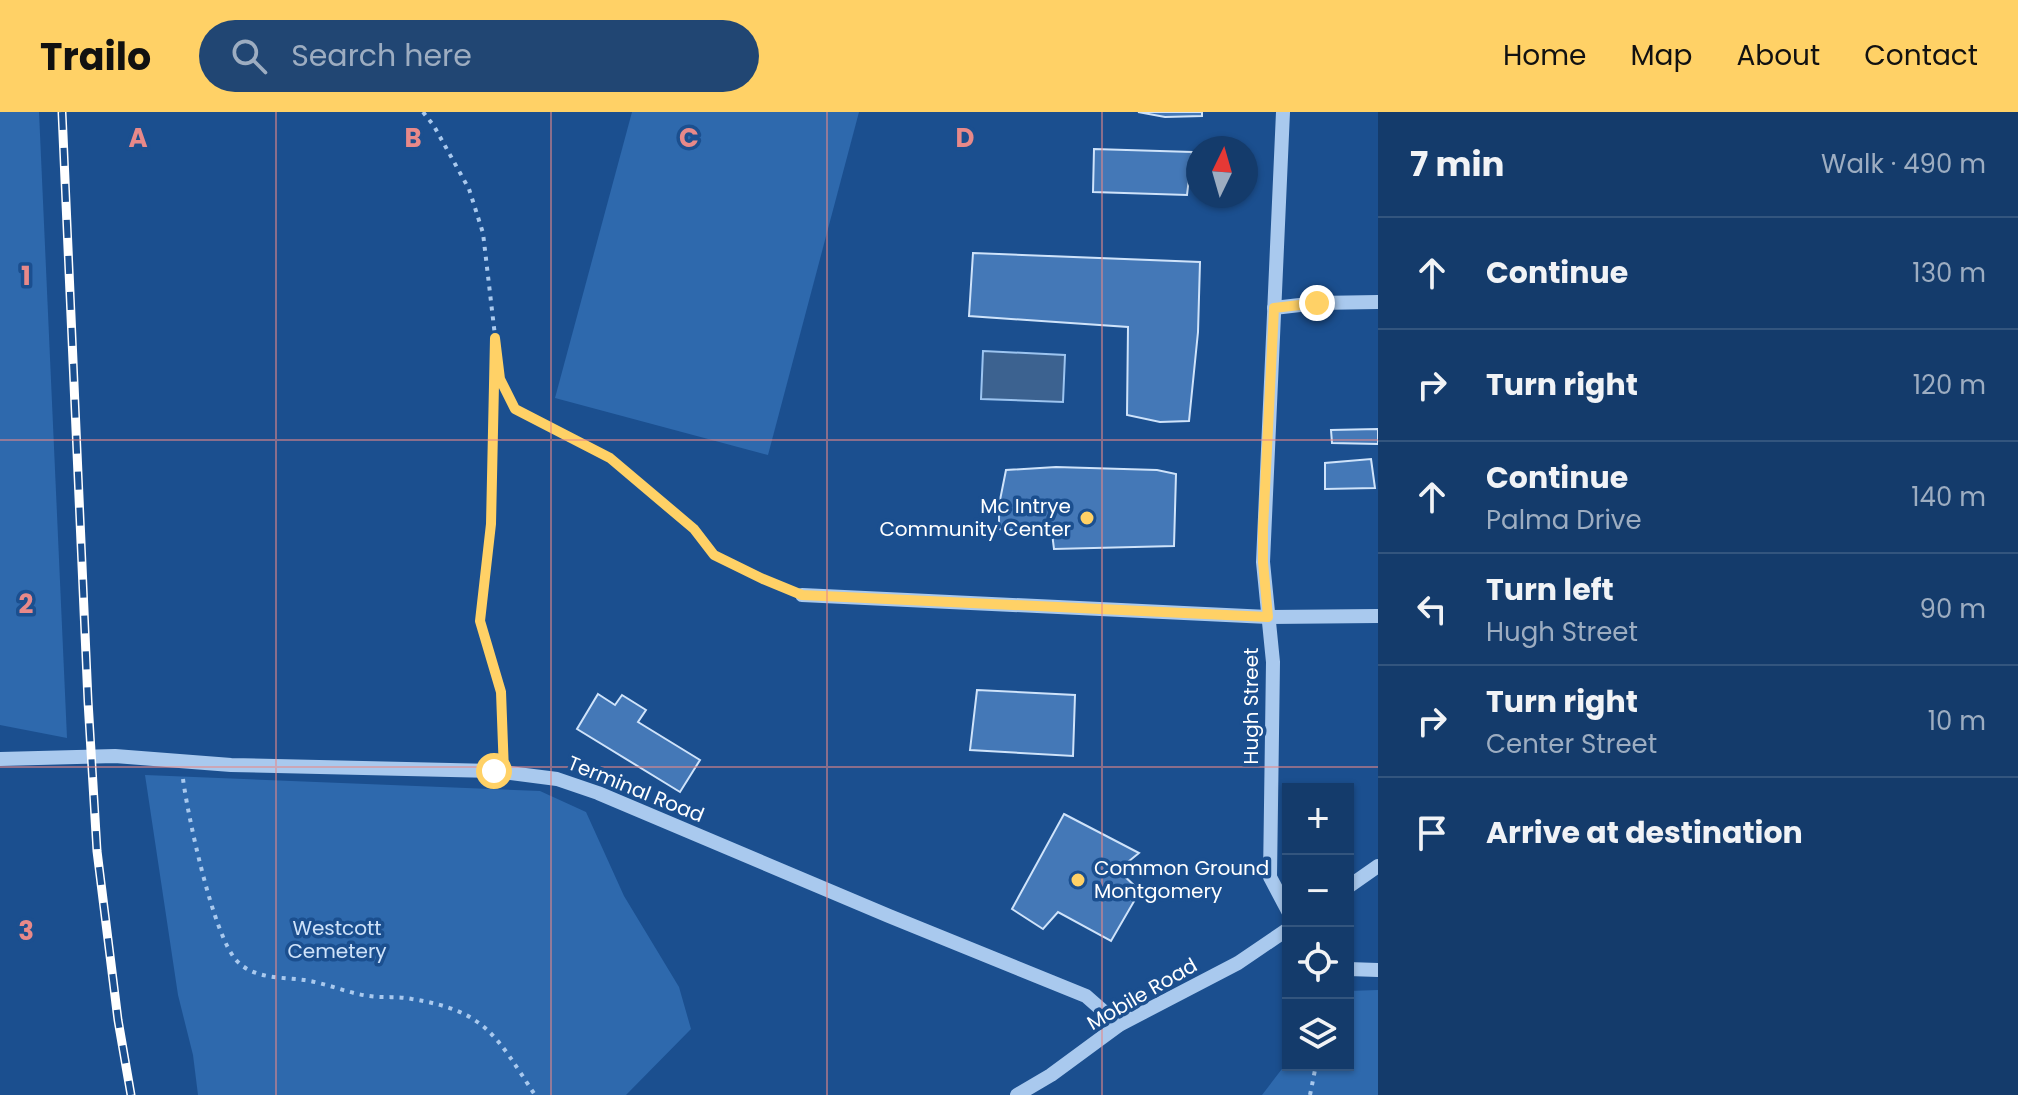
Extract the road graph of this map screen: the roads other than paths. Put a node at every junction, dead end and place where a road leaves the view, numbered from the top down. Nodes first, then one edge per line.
1 (1283, 112) edge
2 (1378, 302) edge
3 (1274, 308) junction
4 (802, 595) road end
5 (1378, 616) edge
6 (1268, 617) junction
7 (0, 759) edge
8 (1378, 866) edge
9 (1354, 883) edge
10 (1282, 900) edge
11 (1282, 933) edge
12 (1354, 969) edge
13 (1378, 970) edge
14 (1119, 1025) junction
15 (1017, 1095) edge

1 - 3 street, Hugh Street
2 - 3 street
3 - 6 street, Hugh Street
4 - 6 street
5 - 6 street
6 - 10 street, Hugh Street
7 - 14 street, Terminal Road
8 - 9 street
11 - 14 street, Mobile Road
12 - 13 street
14 - 15 street, Mobile Road

